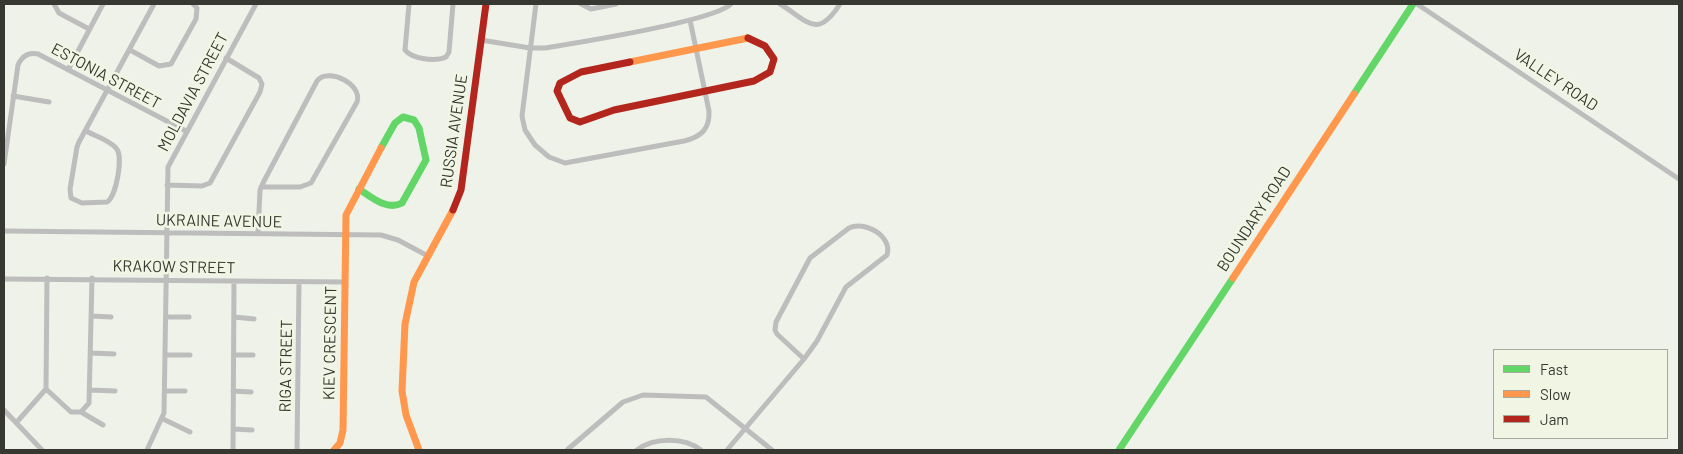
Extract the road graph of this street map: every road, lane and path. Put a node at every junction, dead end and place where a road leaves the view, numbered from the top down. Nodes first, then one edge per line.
1 (54, 4) edge
2 (103, 4) edge
3 (154, 4) edge
4 (193, 4) edge
5 (256, 4) edge
6 (408, 4) edge
7 (453, 4) edge
8 (486, 4) edge
9 (536, 4) edge
10 (581, 4) edge
11 (616, 4) edge
12 (731, 4) edge
13 (840, 4) edge
14 (1413, 4) edge
15 (1417, 4) edge
16 (784, 5) edge
17 (690, 20) junction
18 (89, 29) junction
19 (481, 40) junction
20 (700, 47) junction
21 (530, 48) junction
22 (130, 50) junction
23 (226, 58) junction
24 (68, 70) junction
25 (106, 91) junction
26 (704, 91) junction
27 (13, 96) junction
28 (49, 102) dead end
29 (86, 130) junction
30 (186, 131) junction
31 (4, 164) edge
32 (1679, 179) edge
33 (167, 185) junction
34 (261, 187) junction
35 (359, 189) junction
36 (4, 231) edge
37 (167, 232) junction
38 (258, 233) junction
39 (345, 234) junction
40 (428, 256) junction
41 (47, 278) junction
42 (92, 278) junction
43 (4, 279) edge
44 (166, 279) junction
45 (234, 281) junction
46 (299, 282) junction
47 (345, 282) junction
48 (92, 316) junction
49 (112, 317) dead end
50 (166, 317) junction
51 (189, 317) dead end
52 (234, 317) junction
53 (254, 318) dead end
54 (91, 353) junction
55 (114, 354) dead end
56 (165, 355) junction
57 (190, 355) dead end
58 (234, 355) junction
59 (253, 355) dead end
60 (804, 359) junction
61 (46, 389) junction
62 (91, 390) junction
63 (115, 391) dead end
64 (165, 391) junction
65 (185, 391) dead end
66 (233, 391) junction
67 (251, 392) dead end
68 (4, 410) edge
69 (81, 412) junction
70 (163, 419) junction
71 (16, 423) junction
72 (104, 425) dead end
73 (746, 428) junction
74 (233, 429) junction
75 (252, 430) dead end
76 (190, 432) dead end
77 (42, 450) edge
78 (147, 450) edge
79 (233, 450) edge
80 (297, 450) edge
81 (334, 450) edge
82 (419, 450) edge
83 (567, 450) edge
84 (638, 450) edge
85 (701, 450) edge
86 (727, 450) edge
87 (772, 450) edge
88 (1119, 450) edge

1 - 18 street
2 - 18 street
3 - 22 street
4 - 22 street
5 - 23 street, MOLDAVIA STREET
6 - 7 street
8 - 19 street, RUSSIA AVENUE
9 - 21 street
10 - 11 street
12 - 17 street
13 - 16 street
14 - 88 street, BOUNDARY ROAD
15 - 32 street, VALLEY ROAD
17 - 20 street
17 - 21 street
18 - 24 street
19 - 21 street
19 - 40 street, RUSSIA AVENUE
20 - 26 street
20 - 26 street
20 - 26 street
21 - 26 street
22 - 25 street
23 - 30 street, MOLDAVIA STREET
23 - 33 street
24 - 25 street, ESTONIA STREET
24 - 27 street, ESTONIA STREET
25 - 29 street
25 - 30 street, ESTONIA STREET
27 - 28 street
27 - 31 street, ESTONIA STREET
29 - 29 street
30 - 33 street, MOLDAVIA STREET
33 - 37 street, MOLDAVIA STREET
34 - 34 street
34 - 38 street
35 - 35 street, KIEV CRESCENT
35 - 39 street, KIEV CRESCENT
36 - 37 street, UKRAINE AVENUE
37 - 38 street, UKRAINE AVENUE
37 - 44 street, MOLDAVIA STREET
38 - 39 street, UKRAINE AVENUE
39 - 40 street, UKRAINE AVENUE
39 - 47 street, KIEV CRESCENT
40 - 82 street, RUSSIA AVENUE
41 - 42 street, KRAKOW STREET
41 - 43 street, KRAKOW STREET
41 - 61 street
42 - 44 street, KRAKOW STREET
42 - 48 street
44 - 45 street, KRAKOW STREET
44 - 50 street, MOLDAVIA STREET
45 - 46 street, KRAKOW STREET
45 - 52 street
46 - 47 street, KRAKOW STREET
46 - 80 street, RIGA STREET
47 - 81 street, KIEV CRESCENT
48 - 49 street
48 - 54 street
50 - 51 street
50 - 56 street, MOLDAVIA STREET
52 - 53 street
52 - 58 street
54 - 55 street
54 - 62 street
56 - 57 street
56 - 64 street, MOLDAVIA STREET
58 - 59 street
58 - 66 street
60 - 60 street
60 - 73 street
61 - 69 street
61 - 71 street
62 - 63 street
62 - 69 street
64 - 65 street
64 - 70 street, MOLDAVIA STREET
66 - 67 street
66 - 74 street
68 - 71 street
69 - 72 street
70 - 76 street
70 - 78 street, MOLDAVIA STREET
71 - 77 street
73 - 83 street
73 - 86 street
73 - 87 street
74 - 75 street
74 - 79 street
84 - 85 street

